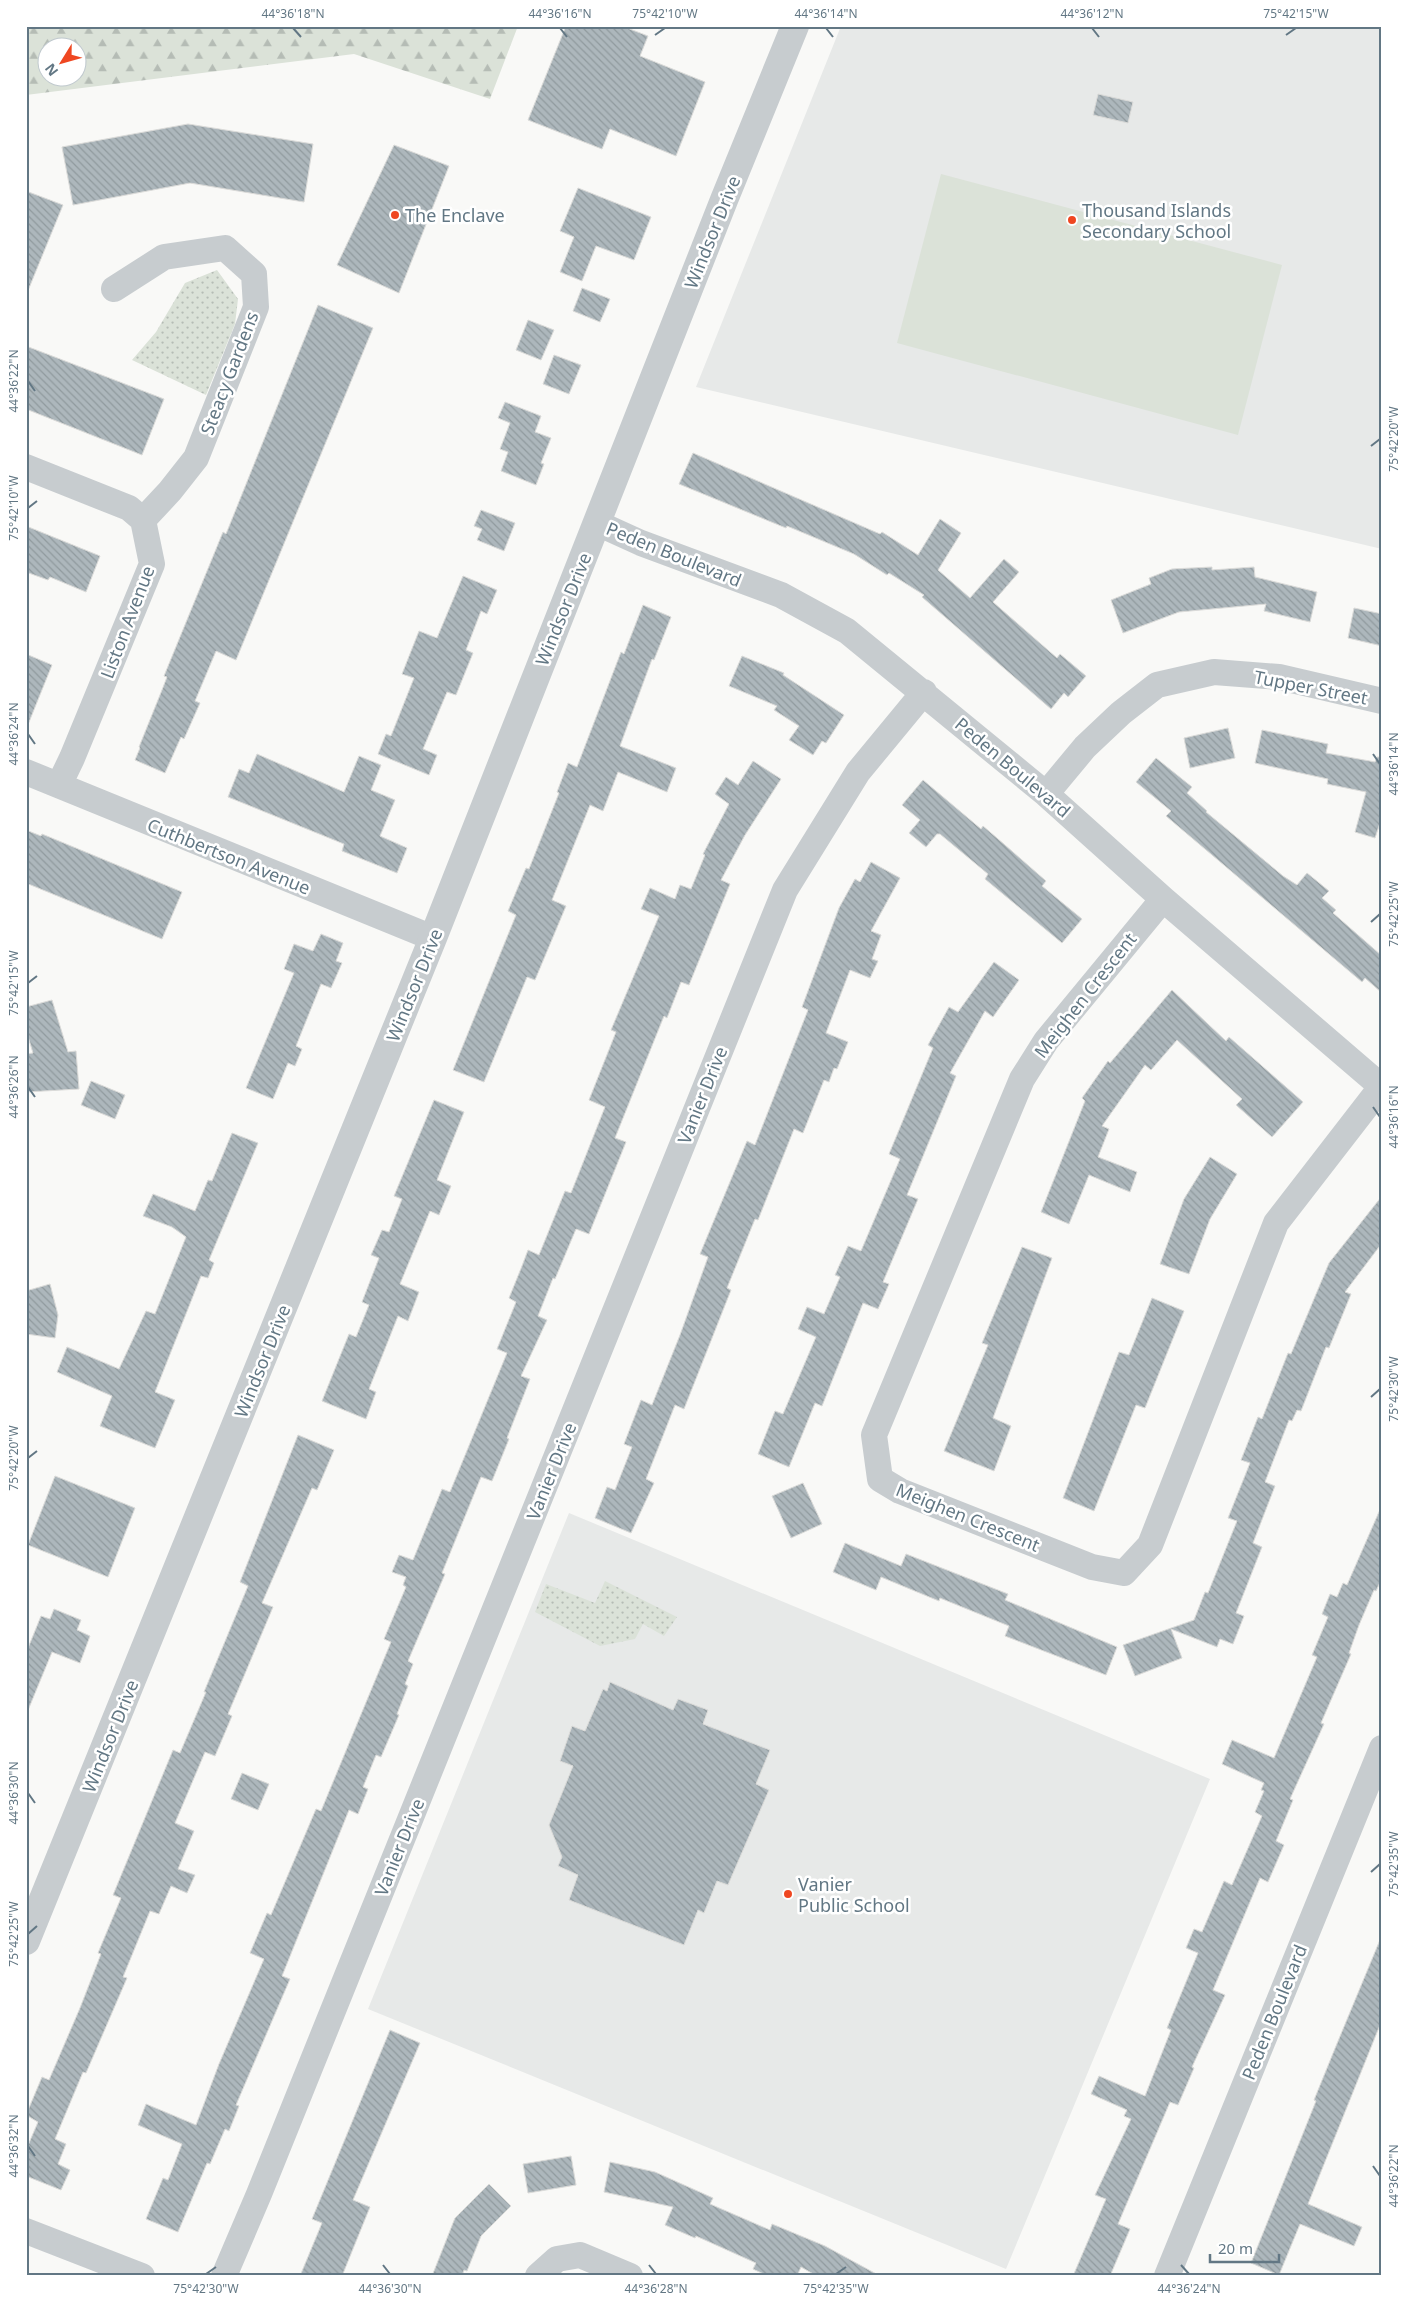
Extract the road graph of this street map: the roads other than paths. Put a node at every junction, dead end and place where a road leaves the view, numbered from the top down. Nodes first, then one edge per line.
1 (795, 26) edge
2 (114, 290) dead end
3 (26, 467) edge
4 (143, 520) junction
5 (597, 523) junction
6 (924, 692) junction
7 (1382, 701) edge
8 (26, 772) edge
9 (59, 786) junction
10 (1046, 794) junction
11 (1163, 899) junction
12 (433, 938) junction
13 (1382, 1086) edge
14 (1382, 1748) edge
15 (26, 1941) edge
16 (26, 2231) edge
17 (142, 2276) edge
18 (224, 2276) edge
19 (538, 2276) edge
20 (630, 2276) edge
21 (1167, 2276) edge

1 - 5 street, Windsor Drive
2 - 4 street, Steacy Gardens
3 - 4 street
4 - 9 street, Liston Avenue
5 - 6 street, Peden Boulevard
5 - 12 street, Windsor Drive
6 - 10 street, Peden Boulevard
6 - 18 street, Vanier Drive
7 - 10 street, Tupper Street
8 - 9 street, Cuthbertson Avenue
9 - 12 street, Cuthbertson Avenue
10 - 11 street, Peden Boulevard
11 - 13 street, Peden Boulevard
11 - 13 street, Meighen Crescent
12 - 15 street, Windsor Drive
14 - 21 street, Peden Boulevard
16 - 17 street
19 - 20 street

